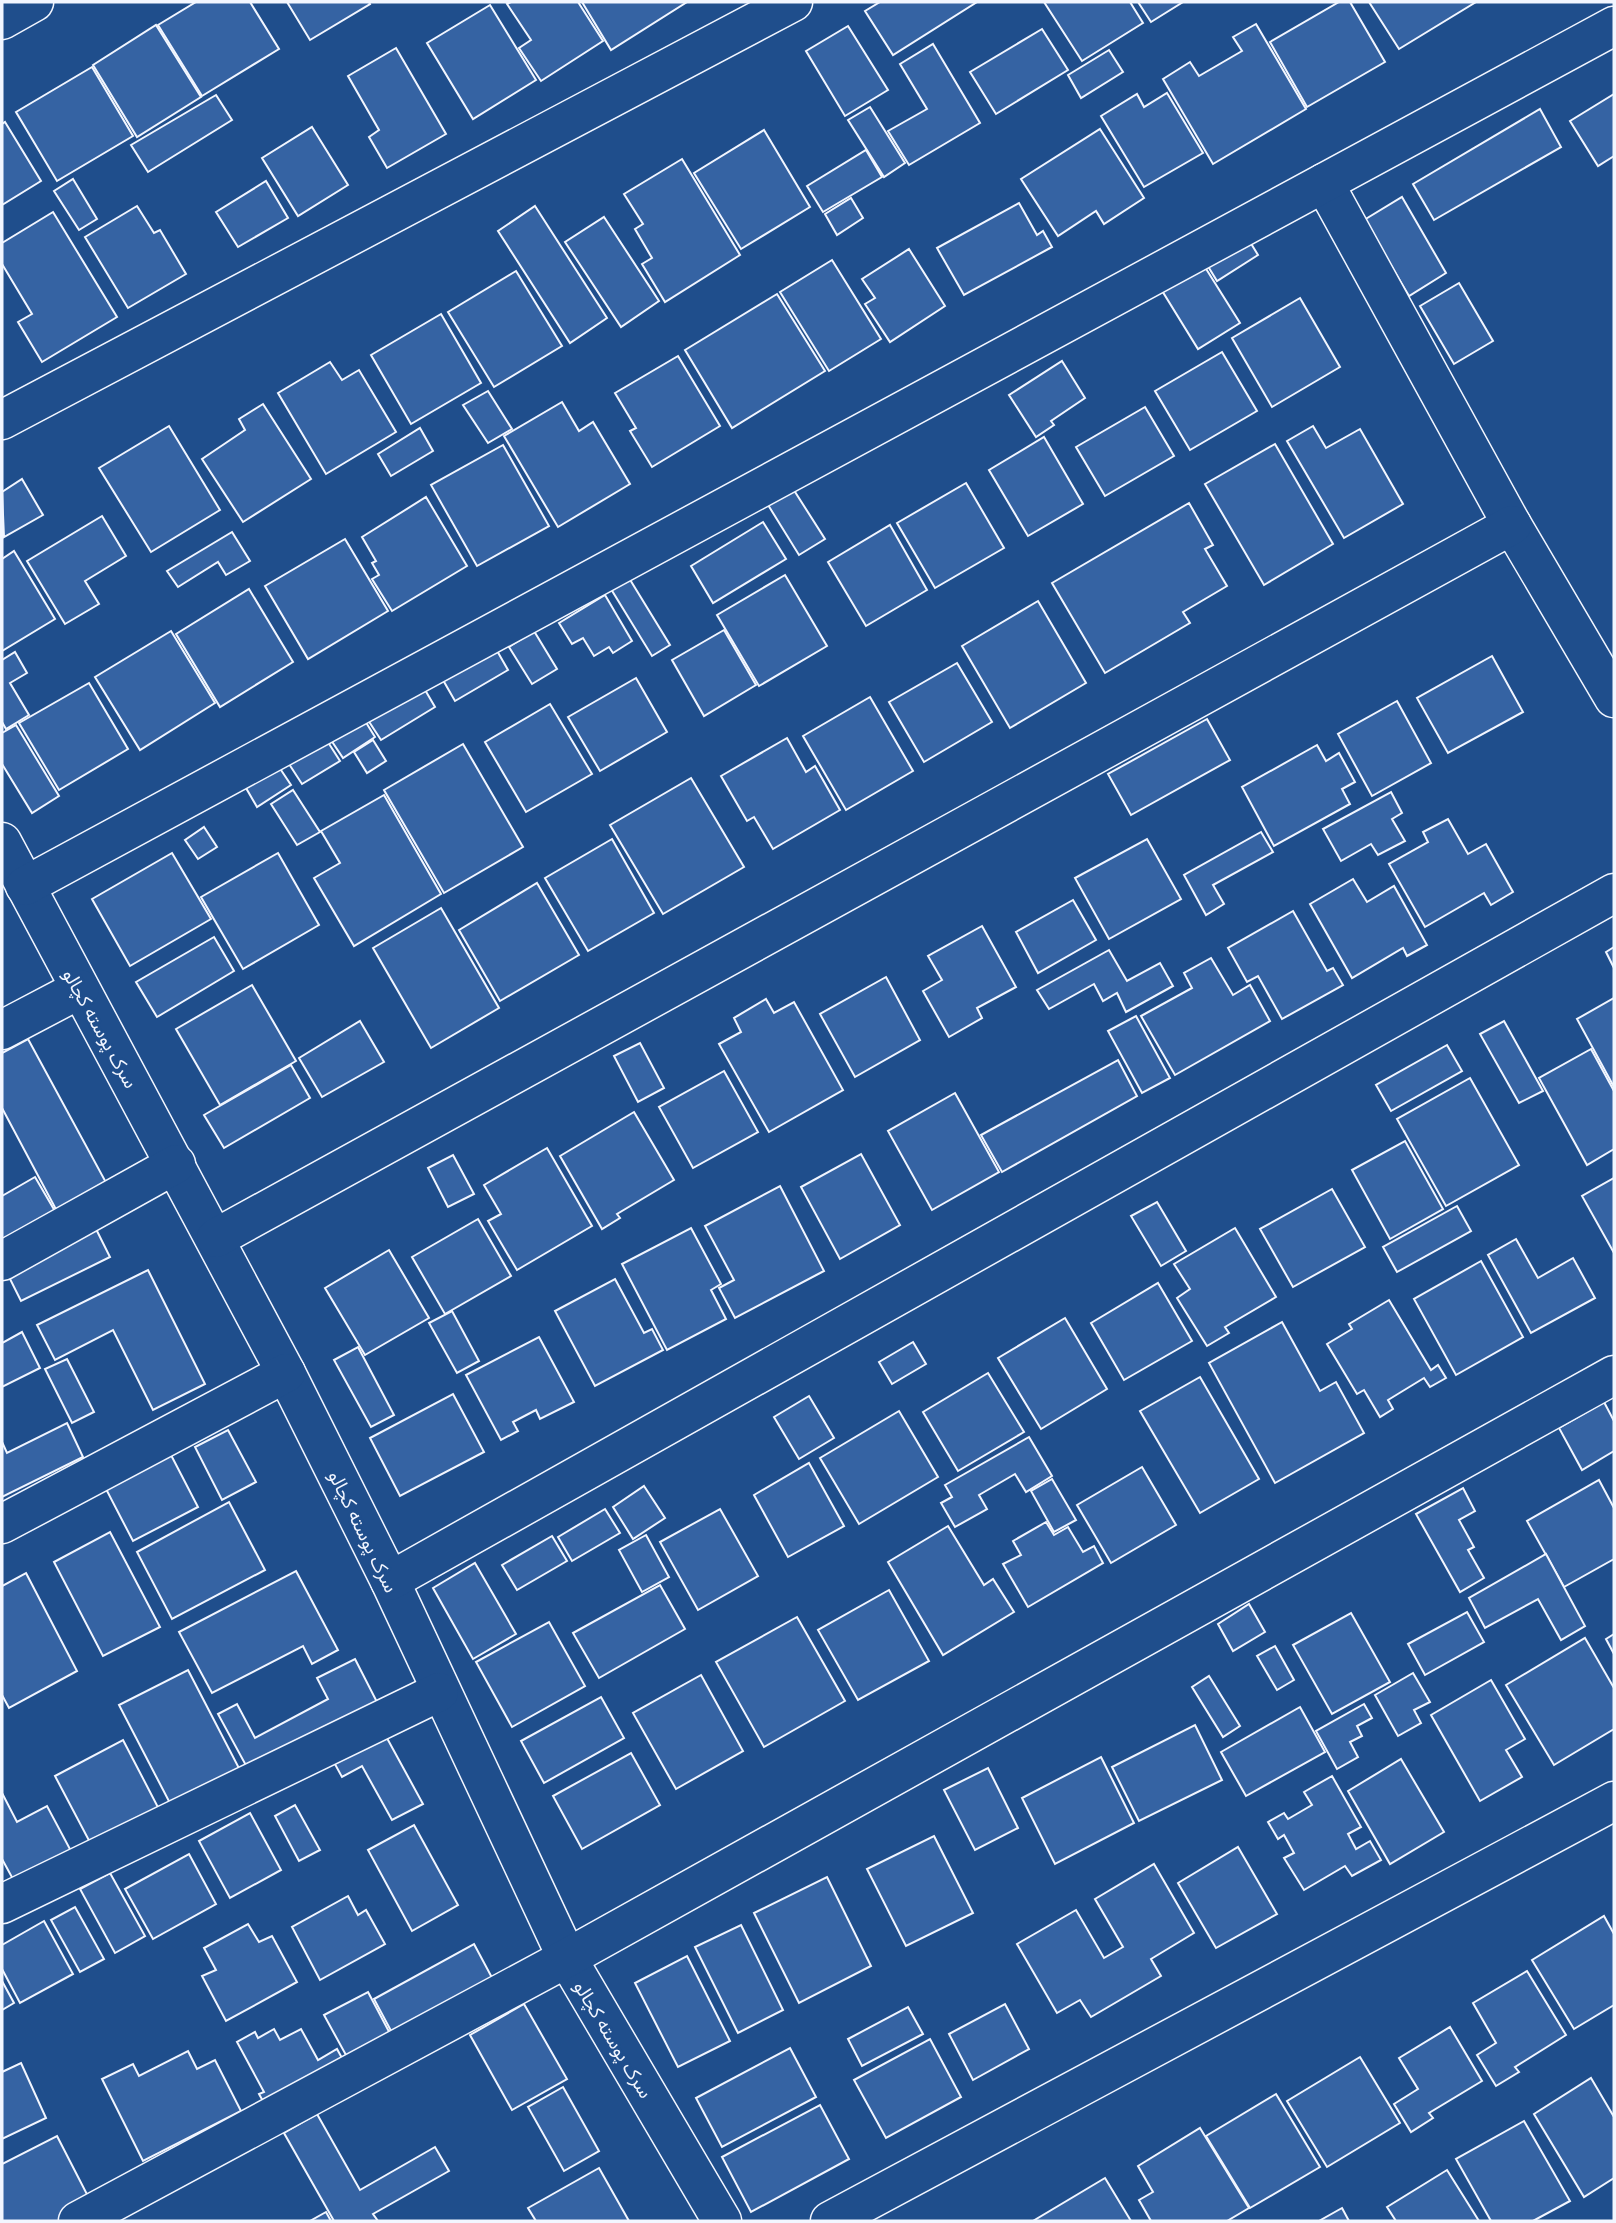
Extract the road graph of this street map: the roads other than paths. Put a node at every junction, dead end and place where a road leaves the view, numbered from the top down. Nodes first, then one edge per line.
1 (34, 2) edge
2 (793, 2) edge
3 (2, 19) edge
4 (1614, 26) edge
5 (1324, 183) junction
6 (2, 420) edge
7 (1512, 525) junction
8 (1614, 698) edge
9 (2, 842) edge
10 (25, 886) junction
11 (1614, 892) edge
12 (80, 989) junction
13 (2, 1030) edge
14 (176, 1164) junction
15 (216, 1238) junction
16 (2, 1261) edge
17 (286, 1373) junction
18 (1614, 1375) edge
19 (2, 1524) edge
20 (390, 1581) junction
21 (439, 1692) junction
22 (1614, 1801) edge
23 (2, 1904) edge
24 (567, 1958) junction
25 (78, 2221) edge
26 (722, 2221) edge
27 (830, 2221) edge

1 - 3 street
2 - 6 street
4 - 5 street
5 - 7 street
5 - 10 street
7 - 8 street
7 - 15 street
9 - 10 street, سرک پوسته کچالو
10 - 12 street, سرک پوسته کچالو
11 - 20 street
12 - 13 street
12 - 14 street, سرک پوسته کچالو
14 - 15 street, سرک پوسته کچالو
14 - 16 street
15 - 17 street, سرک پوسته کچالو
17 - 19 street
17 - 20 street, سرک پوسته کچالو
18 - 24 street
20 - 21 street, سرک پوسته کچالو
21 - 23 street
21 - 24 street, سرک پوسته کچالو
22 - 27 street
24 - 25 street
24 - 26 street, سرک پوسته کچالو

